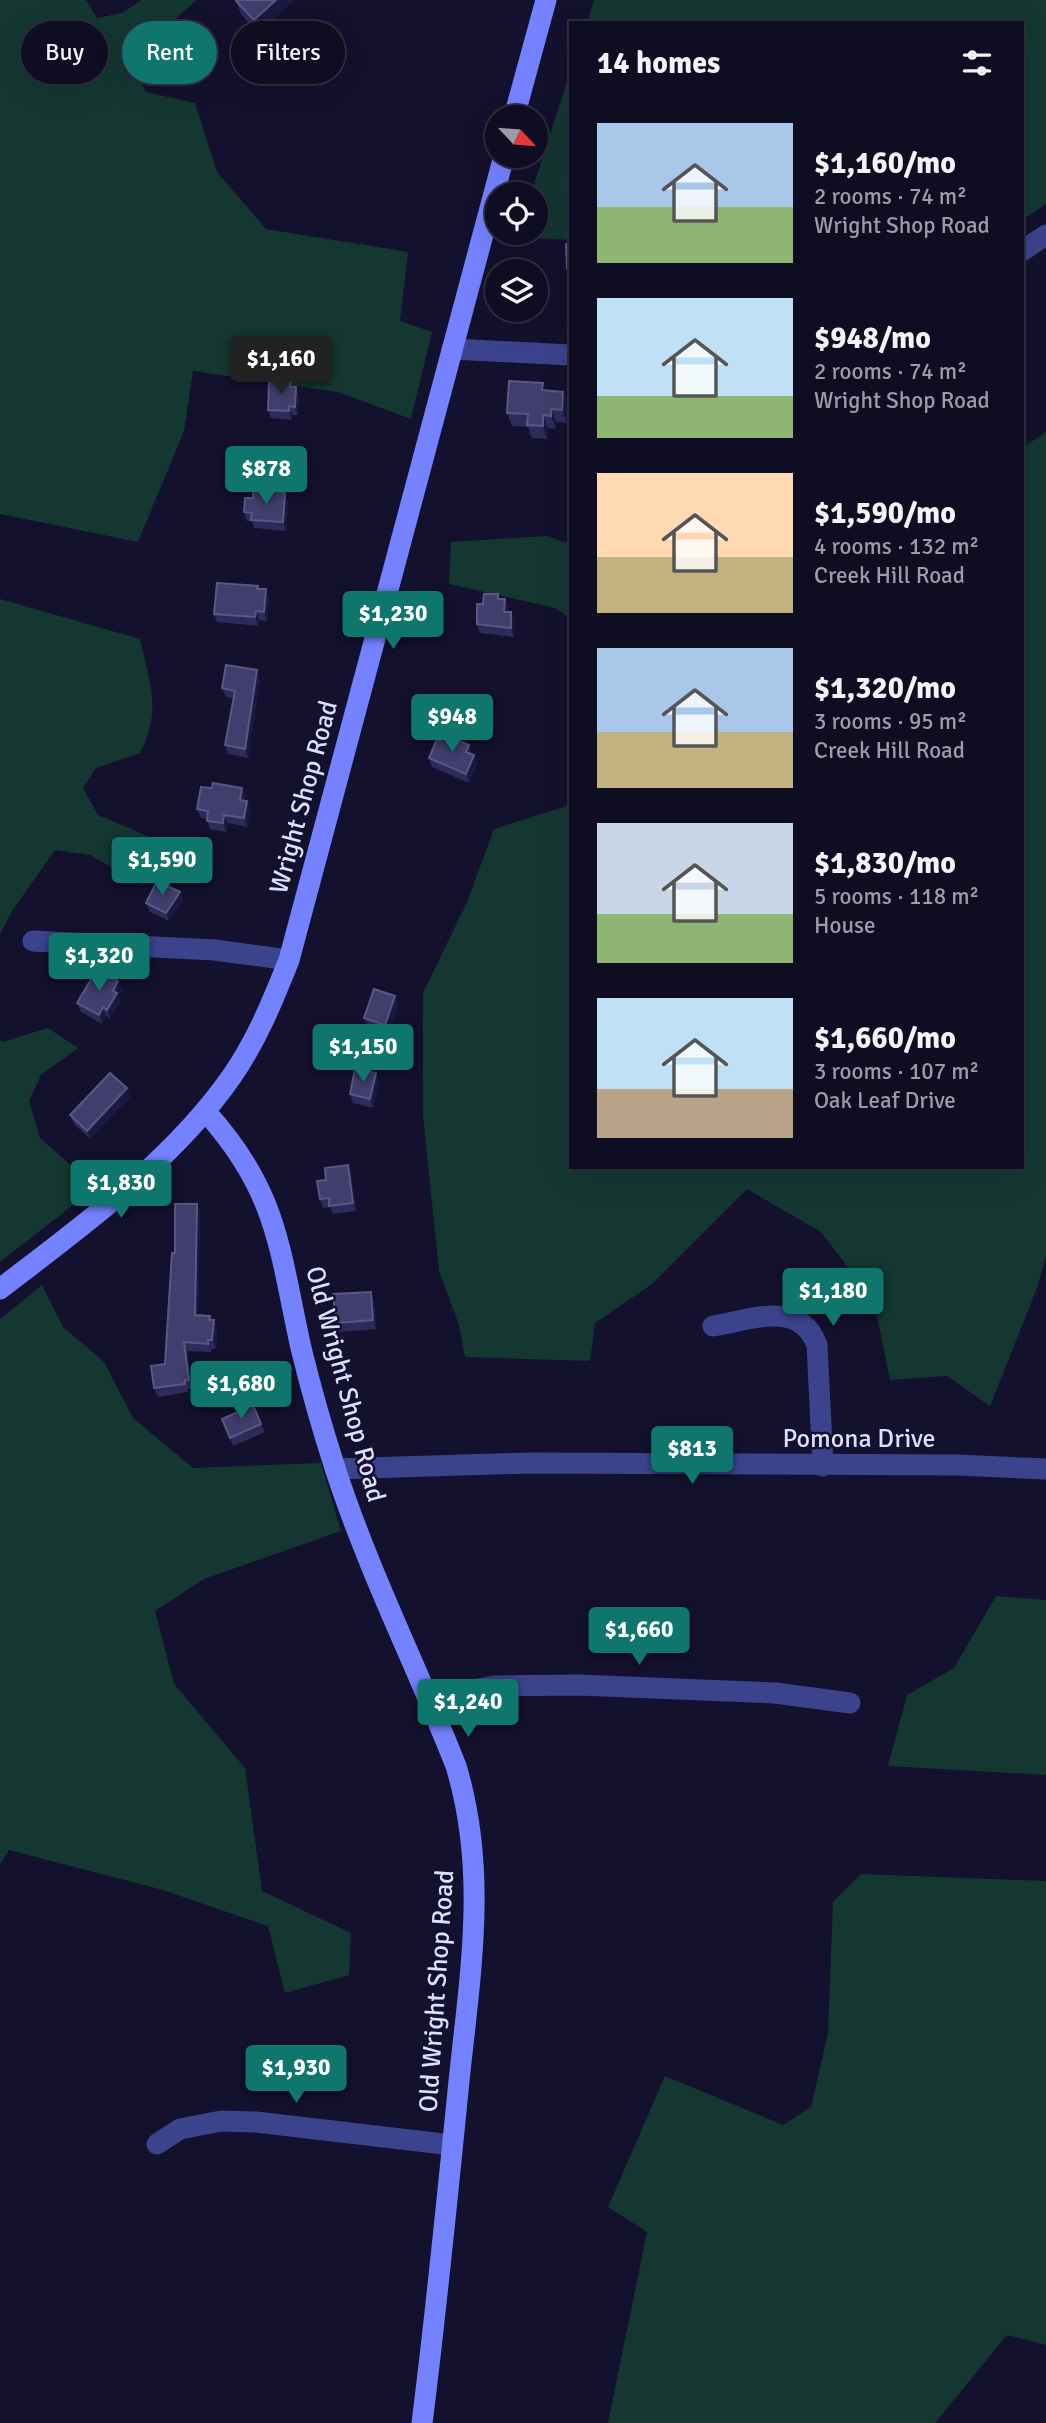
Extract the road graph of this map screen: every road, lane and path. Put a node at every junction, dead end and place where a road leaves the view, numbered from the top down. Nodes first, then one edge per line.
1 (546, 0) edge
2 (517, 105) edge
3 (501, 168) edge
4 (1046, 235) edge
5 (1024, 250) edge
6 (452, 349) junction
7 (569, 355) edge
8 (33, 941) dead end
9 (289, 960) junction
10 (206, 1112) junction
11 (0, 1289) edge
12 (713, 1326) dead end
13 (823, 1466) junction
14 (335, 1469) junction
15 (1046, 1469) edge
16 (429, 1697) junction
17 (850, 1703) dead end
18 (157, 2144) dead end
19 (453, 2145) junction
20 (422, 2423) edge

1 - 2 street
3 - 6 street, Wright Shop Road
4 - 5 street
6 - 7 street
6 - 9 street, Wright Shop Road
8 - 9 street
9 - 10 street, Wright Shop Road
10 - 11 street, Wright Shop Road
10 - 14 street, Old Wright Shop Road
12 - 13 street
13 - 14 street, Pomona Drive
13 - 15 street, Pomona Drive
14 - 16 street, Old Wright Shop Road
16 - 17 street
16 - 19 street, Old Wright Shop Road
18 - 19 street
19 - 20 street, Old Wright Shop Road

